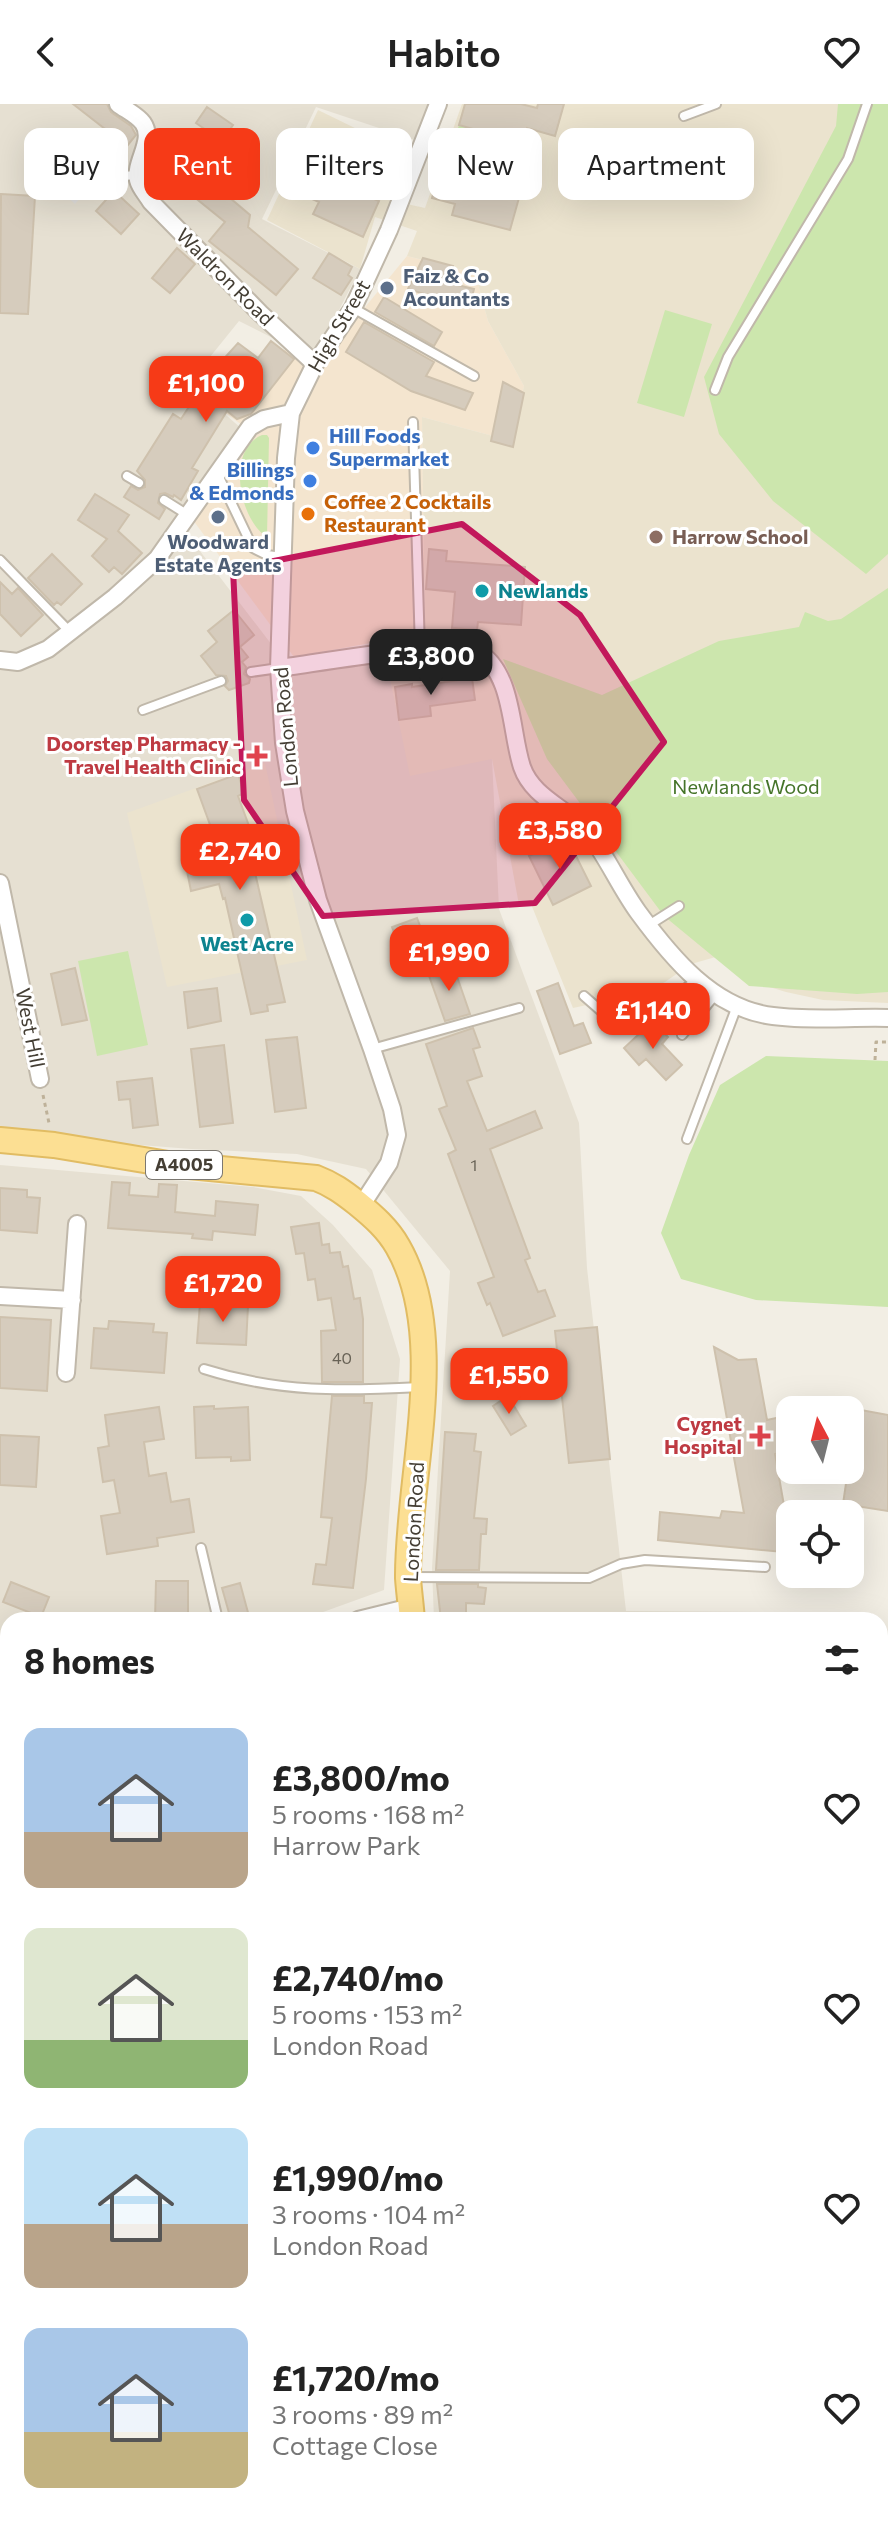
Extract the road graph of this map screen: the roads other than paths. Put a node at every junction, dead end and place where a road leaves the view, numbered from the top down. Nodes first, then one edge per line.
1 (118, 104) edge
2 (438, 104) edge
3 (716, 104) edge
4 (867, 104) edge
5 (684, 116) dead end
6 (137, 175) junction
7 (128, 176) edge
8 (353, 308) junction
9 (315, 364) junction
10 (474, 376) dead end
11 (715, 390) dead end
12 (291, 413) junction
13 (413, 422) dead end
14 (218, 475) junction
15 (127, 476) dead end
16 (139, 483) dead end
17 (164, 500) dead end
18 (189, 516) junction
19 (282, 557) junction
20 (0, 560) edge
21 (71, 633) junction
22 (420, 649) junction
23 (0, 660) edge
24 (279, 668) junction
25 (251, 672) dead end
26 (221, 681) dead end
27 (143, 710) dead end
28 (0, 883) edge
29 (679, 906) dead end
30 (649, 925) junction
31 (697, 981) junction
32 (716, 994) junction
33 (584, 996) dead end
34 (737, 1006) junction
35 (519, 1008) dead end
36 (888, 1018) edge
37 (682, 1035) dead end
38 (372, 1049) junction
39 (40, 1079) road end
40 (687, 1139) dead end
41 (0, 1140) edge
42 (361, 1206) junction
43 (77, 1224) dead end
44 (0, 1296) edge
45 (72, 1300) junction
46 (204, 1369) dead end
47 (66, 1373) dead end
48 (422, 1387) junction
49 (201, 1548) dead end
50 (765, 1567) dead end
51 (408, 1577) junction
52 (216, 1612) edge
53 (411, 1612) edge

1 - 6 street
2 - 8 street, High Street
3 - 5 lane
4 - 11 lane
6 - 7 lane
6 - 9 street, Waldron Road
8 - 9 street, High Street
8 - 10 lane
9 - 12 street, High Street
12 - 14 street
12 - 19 street, High Street
13 - 22 lane
14 - 18 street
14 - 19 lane
15 - 16 lane
17 - 18 lane
18 - 21 street
19 - 24 street, London Road
20 - 21 lane
21 - 23 street
22 - 24 street
22 - 30 street
24 - 25 lane
24 - 38 street, London Road
26 - 27 lane
28 - 39 street, West Hill
29 - 30 lane
30 - 31 street
31 - 32 street
31 - 33 lane
32 - 34 street
32 - 37 lane
34 - 36 street
34 - 40 lane
35 - 38 lane
38 - 42 street, London Road
41 - 42 main road, A4005
42 - 48 main road, London Road / A4005
43 - 45 street
44 - 45 street
45 - 47 street
46 - 48 lane
48 - 51 main road, London Road / A4005
49 - 52 lane
50 - 51 lane
51 - 53 main road, London Road / A4005

